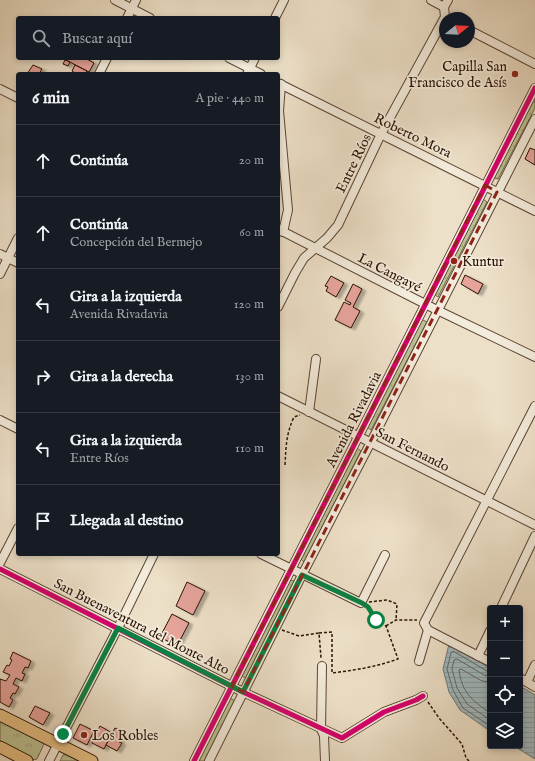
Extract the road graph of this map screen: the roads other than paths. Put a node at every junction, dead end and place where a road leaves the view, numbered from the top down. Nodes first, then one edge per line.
1 (115, 0) edge
2 (136, 0) edge
3 (284, 0) edge
4 (431, 0) edge
5 (446, 3) edge
6 (132, 9) junction
7 (128, 16) edge
8 (146, 16) edge
9 (276, 16) edge
10 (439, 30) edge
11 (475, 33) edge
12 (106, 60) edge
13 (232, 60) edge
14 (254, 60) edge
15 (535, 64) edge
16 (248, 71) edge
17 (101, 72) edge
18 (280, 84) edge
19 (535, 88) edge
20 (0, 89) edge
21 (16, 97) edge
22 (535, 119) edge
23 (280, 122) edge
24 (381, 134) junction
25 (485, 185) junction
26 (497, 192) junction
27 (535, 211) edge
28 (281, 230) edge
29 (16, 242) edge
30 (314, 248) junction
31 (0, 254) edge
32 (8, 258) junction
33 (16, 263) edge
34 (0, 274) edge
35 (280, 303) edge
36 (425, 304) junction
37 (438, 310) junction
38 (535, 357) edge
39 (316, 359) dead end
40 (280, 397) edge
41 (535, 406) edge
42 (309, 412) junction
43 (0, 420) edge
44 (16, 428) edge
45 (358, 436) junction
46 (371, 442) junction
47 (486, 500) junction
48 (535, 525) edge
49 (16, 532) edge
50 (535, 536) edge
51 (385, 555) dead end
52 (153, 556) edge
53 (265, 556) edge
54 (0, 563) edge
55 (0, 569) edge
56 (292, 570) junction
57 (302, 575) junction
58 (502, 605) edge
59 (426, 626) junction
60 (118, 628) junction
61 (487, 637) edge
62 (478, 656) junction
63 (487, 660) edge
64 (418, 661) dead end
65 (535, 665) edge
66 (322, 666) road end
67 (523, 680) edge
68 (232, 686) junction
69 (535, 686) edge
70 (243, 692) junction
71 (423, 696) road end
72 (0, 714) edge
73 (321, 730) junction
74 (58, 744) junction
75 (0, 747) edge
76 (27, 761) edge
77 (49, 761) edge
78 (92, 761) edge
79 (194, 761) edge
80 (209, 761) edge
81 (325, 761) edge

1 - 6 street
2 - 6 street
3 - 9 street
4 - 5 street
6 - 7 street
6 - 8 street
10 - 24 street, Entre Ríos
11 - 15 street
12 - 17 street
13 - 16 street
14 - 16 street
18 - 24 street, Roberto Mora
19 - 25 street, Avenida Rivadavia
20 - 21 street
22 - 26 street, Avenida Rivadavia
23 - 28 street
24 - 25 street, Roberto Mora
24 - 30 street, Entre Ríos
25 - 26 street, Roberto Mora
25 - 36 street, Avenida Rivadavia
26 - 27 street, Roberto Mora
26 - 37 street, Avenida Rivadavia
28 - 30 street, La Cangayé
29 - 32 street
30 - 35 street, Entre Ríos
30 - 36 street, La Cangayé
31 - 32 street
32 - 33 street
32 - 34 street
36 - 37 street, La Cangayé
36 - 45 street, Avenida Rivadavia
37 - 38 street, La Cangayé
37 - 46 street, Avenida Rivadavia
39 - 42 street
40 - 42 street, San Fernando
41 - 47 street
42 - 45 street, San Fernando
43 - 44 street
45 - 46 street, San Fernando
45 - 56 street, Avenida Rivadavia
46 - 47 street, San Fernando
46 - 57 street, Avenida Rivadavia
47 - 48 street, San Fernando
47 - 59 street
49 - 54 street
50 - 58 street
51 - 57 street
52 - 60 street
53 - 56 street
55 - 60 street, San Buenaventura del Monte Alto
56 - 57 street
56 - 68 street, Avenida Rivadavia
57 - 70 street, Avenida Rivadavia
59 - 62 street
59 - 64 street
60 - 68 street, San Buenaventura del Monte Alto
60 - 74 street
61 - 62 street
62 - 63 street
65 - 67 street
66 - 73 street
67 - 69 street
68 - 70 street, San Buenaventura del Monte Alto
68 - 79 street, Avenida Rivadavia
70 - 73 street, San Buenaventura del Monte Alto
70 - 80 street, Avenida Rivadavia
71 - 73 street, San Buenaventura del Monte Alto
72 - 74 main road
73 - 81 street
74 - 77 street
74 - 78 main road
75 - 76 main road

